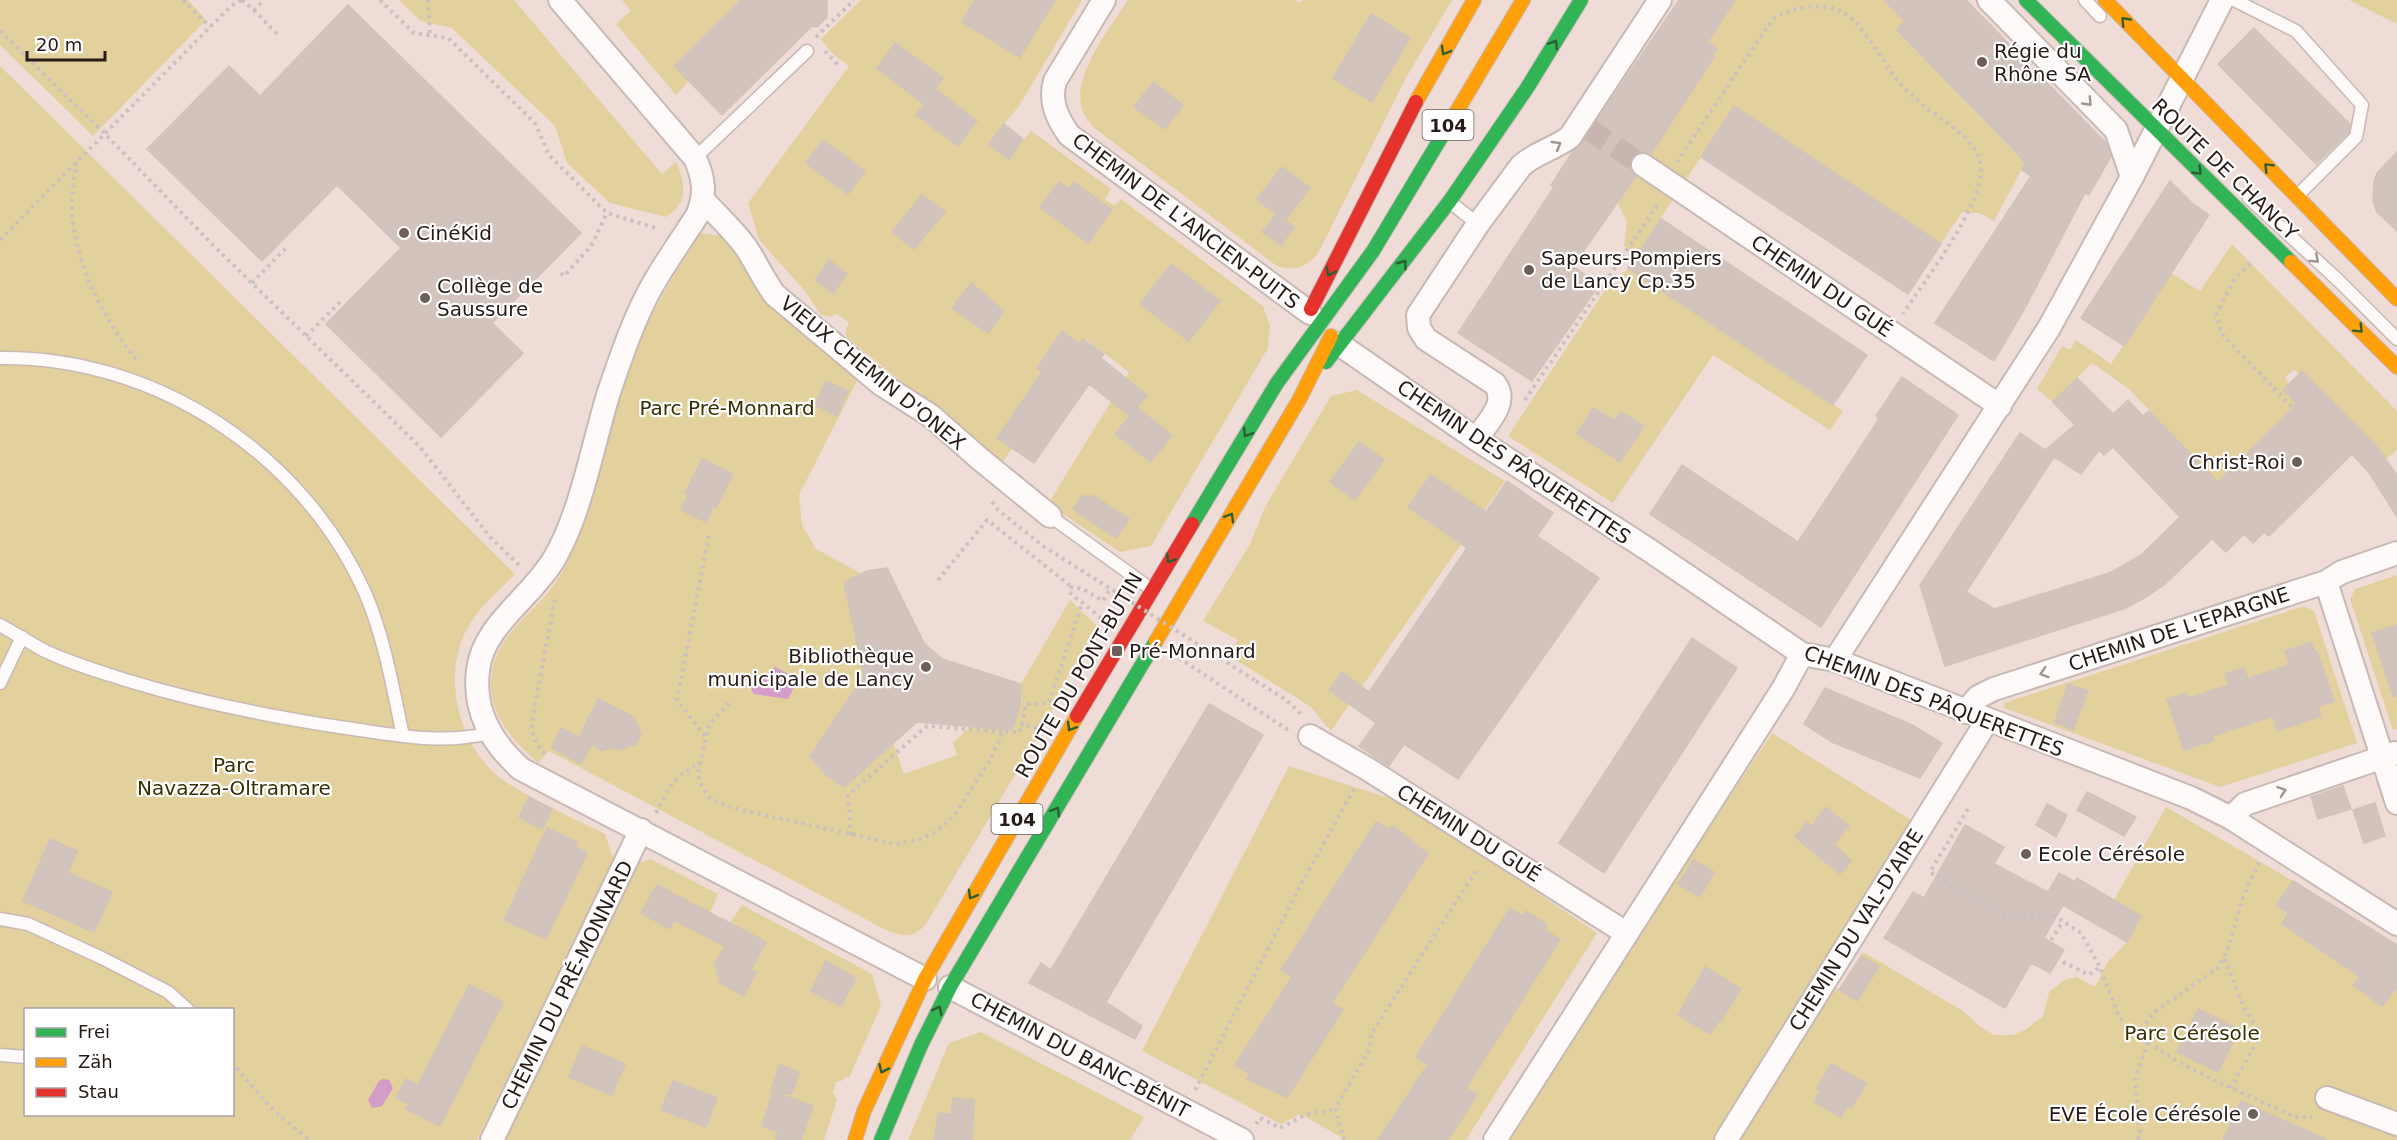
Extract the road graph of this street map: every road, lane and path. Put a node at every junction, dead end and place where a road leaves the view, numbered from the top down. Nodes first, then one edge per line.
1 (183, 0) edge
2 (242, 0) edge
3 (264, 0) edge
4 (380, 0) edge
5 (429, 0) edge
6 (560, 0) edge
7 (854, 0) edge
8 (1104, 0) edge
9 (1474, 0) edge
10 (1523, 0) edge
11 (1581, 0) edge
12 (1660, 0) edge
13 (1989, 0) edge
14 (2026, 0) edge
15 (2085, 0) edge
16 (2105, 0) edge
17 (2222, 0) edge
18 (2234, 0) edge
19 (254, 10) junction
20 (2110, 26) dead end
21 (210, 27) junction
22 (0, 31) edge
23 (277, 34) dead end
24 (430, 36) junction
25 (817, 42) dead end
26 (807, 51) dead end
27 (829, 56) dead end
28 (2107, 62) dead end
29 (838, 65) dead end
30 (2177, 89) junction
31 (2158, 117) junction
32 (104, 133) junction
33 (695, 158) junction
34 (76, 162) junction
35 (1643, 165) tunnel mouth
36 (2132, 177) junction
37 (1669, 182) junction
38 (2241, 190) dead end
39 (2297, 196) junction
40 (703, 200) junction
41 (1449, 202) junction
42 (607, 213) junction
43 (1478, 224) junction
44 (666, 233) dead end
45 (0, 240) edge
46 (287, 247) dead end
47 (1373, 251) junction
48 (2254, 258) dead end
49 (561, 273) dead end
50 (252, 283) junction
51 (2397, 299) edge
52 (341, 301) dead end
53 (1310, 313) junction
54 (1891, 333) junction
55 (306, 336) junction
56 (2397, 339) edge
57 (1339, 344) junction
58 (0, 357) edge
59 (2397, 367) edge
60 (1277, 383) junction
61 (162, 391) junction
62 (1299, 400) junction
63 (2000, 406) junction
64 (1520, 407) dead end
65 (2293, 408) dead end
66 (1476, 439) junction
67 (1050, 516) joint
68 (709, 535) dead end
69 (1043, 546) dead end
70 (2397, 553) edge
71 (524, 570) dead end
72 (938, 580) dead end
73 (2326, 582) junction
74 (1072, 587) junction
75 (1110, 589) junction
76 (1152, 590) junction
77 (556, 594) dead end
78 (1082, 603) junction
79 (1104, 620) dead end
80 (0, 625) edge
81 (22, 637) junction
82 (1802, 654) junction
83 (1177, 657) dead end
84 (1835, 660) junction
85 (0, 683) edge
86 (729, 703) dead end
87 (1965, 712) junction
88 (1987, 721) junction
89 (1022, 724) junction
90 (1029, 725) dead end
91 (1003, 732) junction
92 (490, 733) junction
93 (403, 736) junction
94 (705, 736) junction
95 (1310, 736) junction
96 (546, 754) dead end
97 (2390, 754) edge
98 (698, 764) junction
99 (1366, 768) junction
100 (2397, 803) edge
101 (1968, 809) dead end
102 (648, 817) junction
103 (2231, 818) junction
104 (666, 819) dead end
105 (851, 835) junction
106 (1492, 847) junction
107 (2260, 858) dead end
108 (0, 919) edge
109 (2062, 921) junction
110 (2397, 924) edge
111 (1626, 933) junction
112 (2051, 940) dead end
113 (2224, 958) junction
114 (2063, 962) dead end
115 (2100, 967) junction
116 (926, 979) junction
117 (950, 987) junction
118 (186, 1008) edge
119 (2136, 1035) junction
120 (2148, 1042) junction
121 (0, 1054) edge
122 (24, 1057) edge
123 (234, 1065) edge
124 (1198, 1085) dead end
125 (2231, 1088) junction
126 (2327, 1098) joint
127 (1335, 1109) junction
128 (1260, 1118) dead end
129 (2397, 1124) edge
130 (311, 1140) edge
131 (492, 1140) edge
132 (855, 1140) edge
133 (880, 1140) edge
134 (1242, 1140) edge
135 (1344, 1140) edge
136 (1495, 1140) edge
137 (1726, 1140) edge
138 (2139, 1140) edge

1 - 21 path
2 - 19 path
2 - 21 path
3 - 19 path
4 - 24 path
5 - 24 path
6 - 33 street
7 - 25 path
8 - 53 street, CHEMIN DE L'ANCIEN-PUITS
9 -> 53 main road
10 - 47 main road, ROUTE DU PONT-BUTIN / 104
41 -> 11 main road
43 -> 12 street
13 -> 36 street
14 - 31 main road, ROUTE DE CHANCY
15 - 20 lane
30 -> 16 main road, ROUTE DE CHANCY
17 - 30 street
18 - 39 lane
19 - 23 path
21 - 32 path
22 - 32 path
24 - 42 path
26 - 33 lane
27 - 29 path
28 - 31 lane
30 - 31 street
39 -> 30 main road, ROUTE DE CHANCY
31 - 36 street
31 -> 59 main road, ROUTE DE CHANCY
32 - 34 path
32 - 50 path
33 - 40 street
34 - 45 path
34 - 61 path
35 - 37 street, CHEMIN DU GUÉ
36 - 63 street
37 - 54 street, CHEMIN DU GUÉ
37 - 54 path
37 - 64 path
38 -> 56 lane
39 - 51 main road, ROUTE DE CHANCY
40 - 67 street, VIEUX CHEMIN D'ONEX
40 - 92 street
41 - 43 lane
57 -> 41 main road
42 - 44 path
42 - 49 path
43 - 66 street
46 - 50 path
47 - 60 main road, ROUTE DU PONT-BUTIN / 104
47 - 62 main road, ROUTE DU PONT-BUTIN / 104
48 - 65 path
50 - 55 path
52 - 55 path
53 - 60 main road
54 - 63 street, CHEMIN DU GUÉ
55 - 71 path
57 - 62 main road
57 - 66 street, CHEMIN DES PÂQUERETTES
58 - 61 lane
60 -> 76 main road, ROUTE DU PONT-BUTIN / 104
61 - 93 lane
117 -> 62 main road, ROUTE DU PONT-BUTIN / 104
63 - 84 street
66 - 82 street, CHEMIN DES PÂQUERETTES
67 - 76 lane, VIEUX CHEMIN D'ONEX
68 - 94 path
69 - 75 path, bridge
70 - 73 street, CHEMIN DE L'EPARGNE
72 - 74 path
73 -> 87 street, CHEMIN DE L'EPARGNE
73 - 97 street
74 - 75 path
74 - 78 path
75 - 95 path, bridge
76 -> 116 main road, ROUTE DU PONT-BUTIN / 104
77 - 96 path
78 - 79 path
78 - 89 path
80 - 81 lane
81 - 85 lane
81 - 93 lane
82 - 84 street, CHEMIN DES PÂQUERETTES
82 - 111 street
83 - 95 path
84 - 87 street, CHEMIN DES PÂQUERETTES
86 - 94 path
87 - 88 street, CHEMIN DES PÂQUERETTES
88 - 103 street, CHEMIN DES PÂQUERETTES
88 - 137 street, CHEMIN DU VAL-D'AIRE
89 - 90 path
89 - 91 path
91 - 105 path
91 - 105 path
92 - 93 lane
92 - 102 street
94 - 98 path
95 - 99 street, CHEMIN DU GUÉ
97 - 100 street
103 -> 97 street
98 - 102 path
98 - 105 path
99 - 106 street, CHEMIN DU GUÉ
99 - 124 path
101 - 109 path
102 - 104 path
102 - 116 street
102 - 131 street, CHEMIN DU PRÉ-MONNARD
103 - 110 street, CHEMIN DES PÂQUERETTES
106 - 111 street, CHEMIN DU GUÉ
106 - 127 path
107 - 113 path
108 - 118 lane
109 - 112 path
109 - 115 path
111 - 136 street
113 - 119 path
113 - 125 path
114 - 115 path
115 - 119 path
116 -> 132 main road, ROUTE DU PONT-BUTIN / 104
133 -> 117 main road, ROUTE DU PONT-BUTIN / 104
117 - 134 street, CHEMIN DU BANC-BÉNIT
119 - 120 path
120 - 125 path
120 - 138 path
121 - 122 lane
123 - 130 path
125 - 126 path
126 - 129 street
127 - 128 path
127 - 135 path

